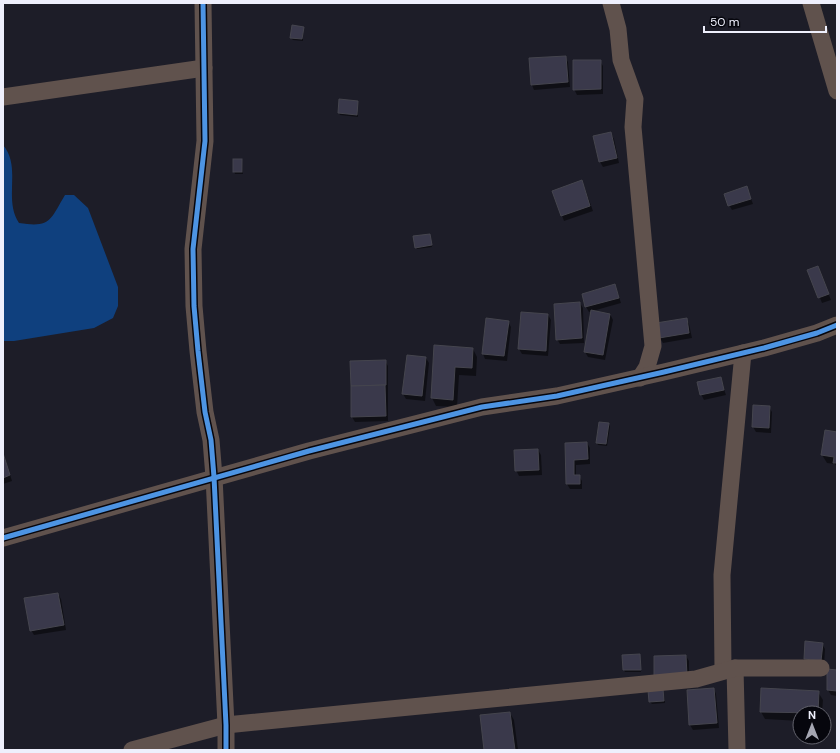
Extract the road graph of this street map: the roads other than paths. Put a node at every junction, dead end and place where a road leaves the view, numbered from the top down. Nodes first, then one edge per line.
1 (203, 3) edge
2 (612, 3) edge
3 (810, 3) edge
4 (204, 68) junction
5 (837, 91) edge
6 (3, 97) edge
7 (837, 325) edge
8 (743, 353) junction
9 (640, 378) junction
10 (214, 477) junction
11 (3, 538) edge
12 (821, 668) dead end
13 (729, 669) junction
14 (226, 725) junction
15 (132, 750) edge
16 (226, 750) edge
17 (737, 750) edge

1 - 4 street
2 - 9 street
3 - 5 street
4 - 6 street
4 - 10 street
7 - 8 street
8 - 9 street
8 - 13 street
9 - 10 street
10 - 11 street
10 - 14 street
12 - 13 street
13 - 14 street
13 - 17 street
14 - 15 street
14 - 16 street

